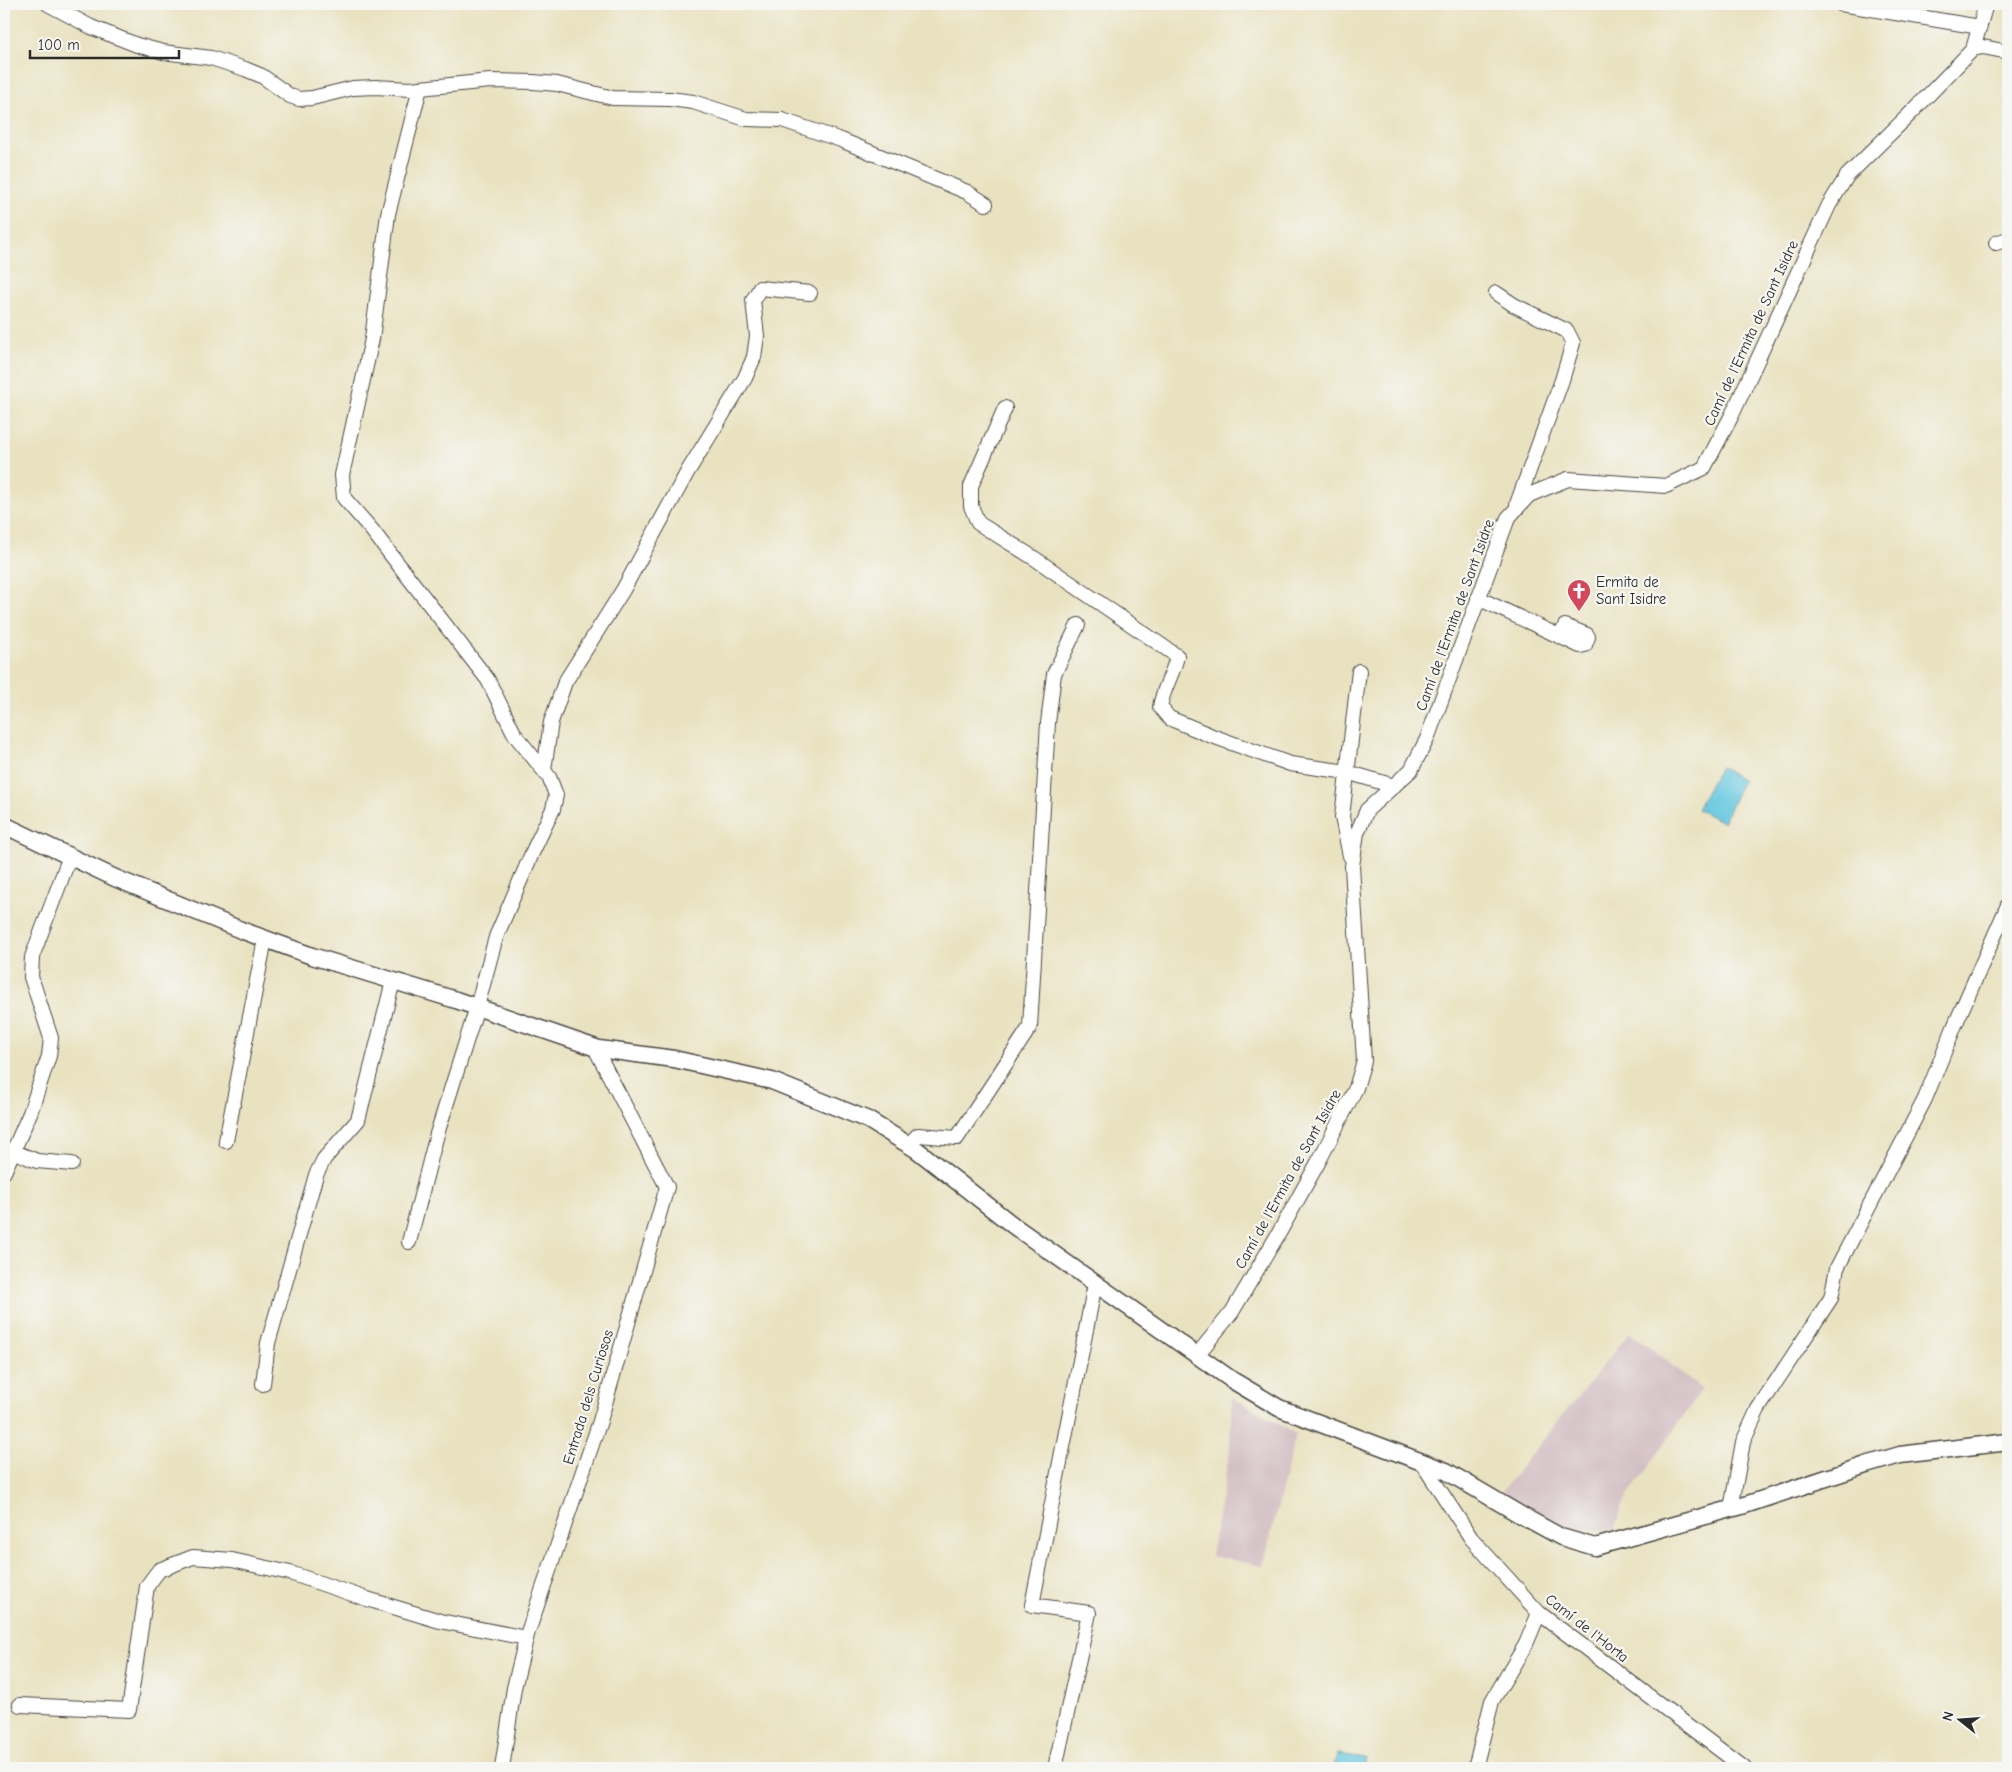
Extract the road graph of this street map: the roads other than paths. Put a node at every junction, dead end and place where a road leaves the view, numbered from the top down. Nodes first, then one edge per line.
1 (48, 4) edge
2 (1841, 4) edge
3 (1986, 4) edge
4 (1980, 27) junction
5 (1973, 49) junction
6 (2008, 52) edge
7 (420, 88) junction
8 (986, 204) dead end
9 (810, 292) dead end
10 (1496, 293) dead end
11 (1005, 408) dead end
12 (1515, 510) junction
13 (1478, 598) junction
14 (1078, 626) dead end
15 (1561, 637) dead end
16 (1358, 671) dead end
17 (544, 770) junction
18 (1347, 772) junction
19 (1394, 786) junction
20 (4, 825) edge
21 (70, 856) junction
22 (1352, 866) junction
23 (2008, 905) edge
24 (265, 939) junction
25 (393, 981) junction
26 (477, 1007) junction
27 (595, 1048) junction
28 (226, 1141) dead end
29 (908, 1144) junction
30 (12, 1151) junction
31 (72, 1164) dead end
32 (4, 1172) edge
33 (409, 1242) dead end
34 (1095, 1284) junction
35 (1197, 1355) junction
36 (263, 1384) dead end
37 (2008, 1442) edge
38 (1420, 1460) junction
39 (1731, 1509) junction
40 (1539, 1613) junction
41 (526, 1638) junction
42 (20, 1705) dead end
43 (502, 1768) edge
44 (1055, 1768) edge
45 (1475, 1768) edge
46 (1744, 1768) edge

1 - 7 street
2 - 4 street
3 - 4 street, Camí de l'Ermita de Sant Isidre
4 - 5 street, Camí de l'Ermita de Sant Isidre
5 - 6 street
5 - 12 street, Camí de l'Ermita de Sant Isidre
7 - 8 street
7 - 17 street
9 - 17 street
10 - 12 street
11 - 18 street
12 - 13 street, Camí de l'Ermita de Sant Isidre
13 - 15 street
13 - 19 street, Camí de l'Ermita de Sant Isidre
14 - 29 street
16 - 18 street
17 - 26 street
18 - 19 street
18 - 22 street
19 - 22 street, Camí de l'Ermita de Sant Isidre
20 - 21 main road
21 - 24 main road
21 - 30 street
22 - 35 street, Camí de l'Ermita de Sant Isidre
23 - 39 street
24 - 25 main road
24 - 28 street
25 - 26 main road
25 - 36 street
26 - 27 main road
26 - 33 street
27 - 29 main road
27 - 41 street, Entrada dels Curiosos
29 - 34 main road
30 - 31 street
30 - 32 street
34 - 35 main road
34 - 44 street
35 - 38 main road
37 - 39 main road
38 - 39 main road
38 - 40 street, Camí de l'Horta
40 - 45 street
40 - 46 street, Camí de l'Horta
41 - 42 street
41 - 43 street, Entrada dels Curiosos

